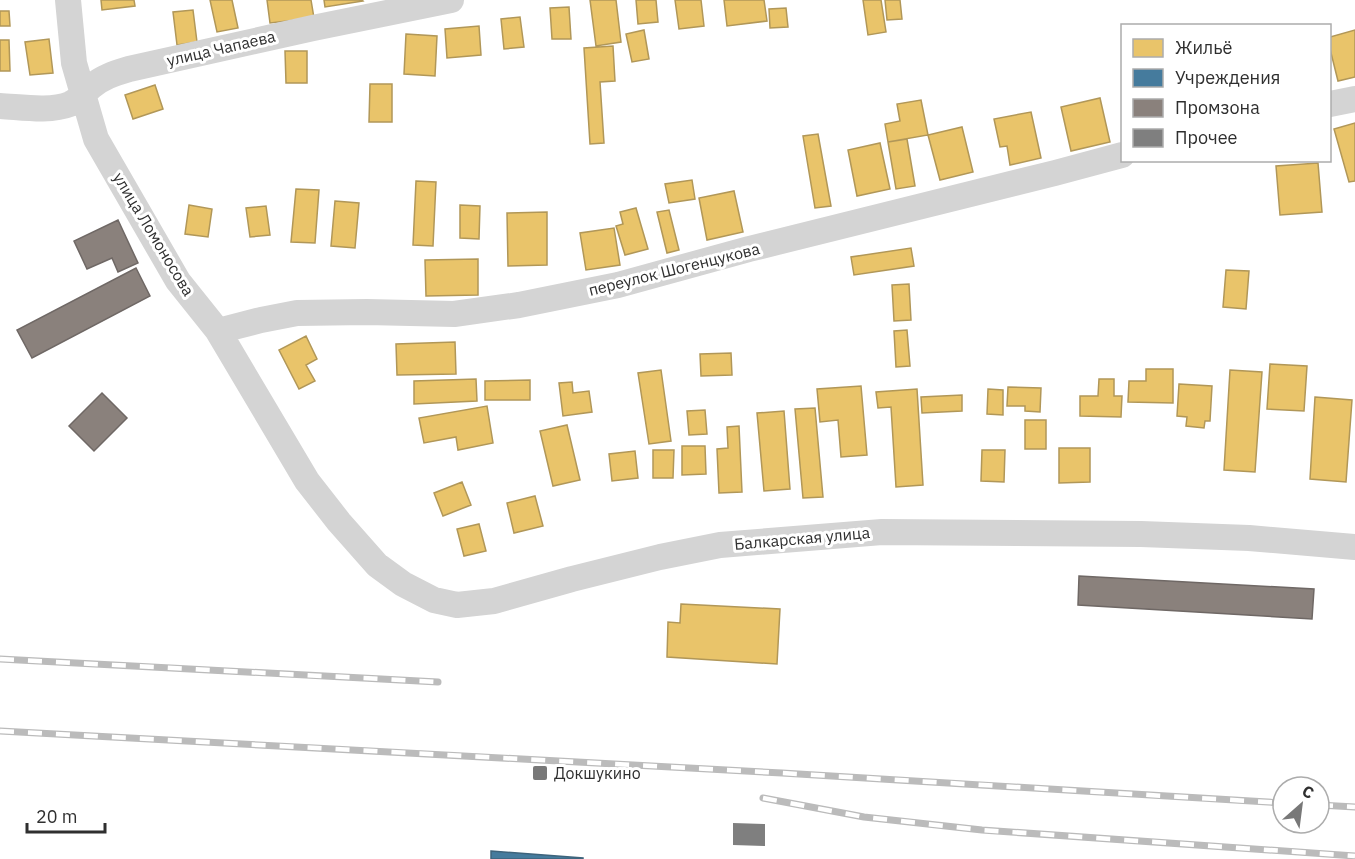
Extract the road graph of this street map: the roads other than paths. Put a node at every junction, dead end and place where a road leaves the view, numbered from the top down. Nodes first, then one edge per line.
1 (68, 0) edge
2 (451, 0) edge
3 (83, 96) junction
4 (1355, 99) edge
5 (1331, 104) edge
6 (0, 106) edge
7 (1121, 155) edge
8 (218, 331) junction
9 (307, 481) joint
10 (1355, 547) edge

1 - 3 street, улица Ломоносова
2 - 3 street, улица Чапаева
3 - 6 street, улица Чапаева
3 - 8 street, улица Ломоносова
4 - 5 street
7 - 8 street, переулок Шогенцукова
8 - 9 street, улица Ломоносова
9 - 10 street, Балкарская улица

